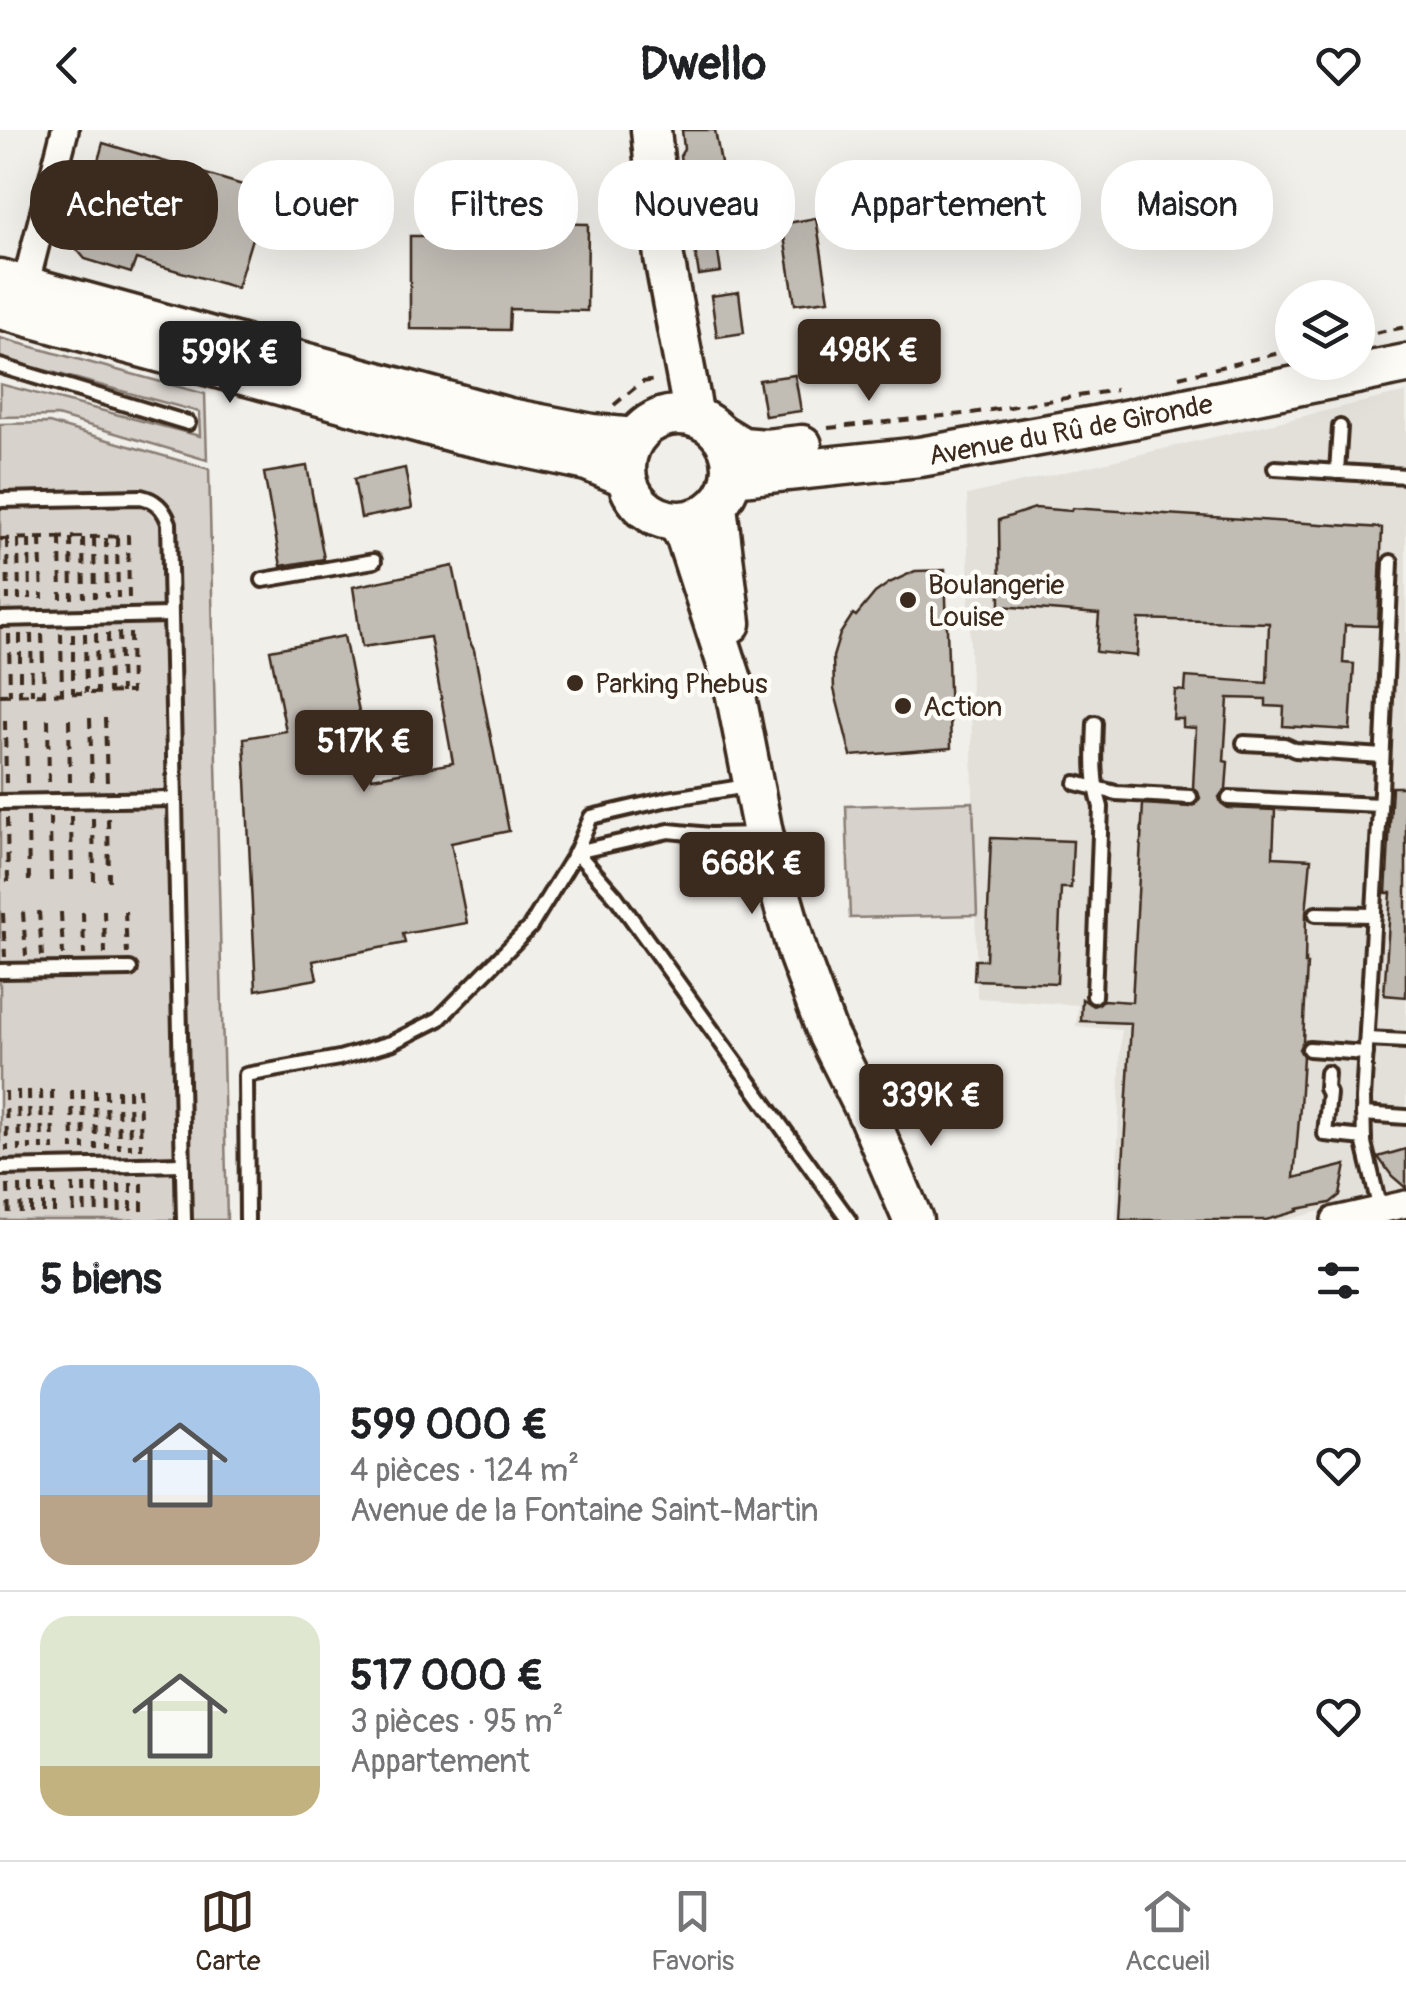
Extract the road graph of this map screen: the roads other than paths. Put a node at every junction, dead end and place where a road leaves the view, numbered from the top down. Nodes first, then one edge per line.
1 (66, 130) edge
2 (628, 130) edge
3 (651, 130) edge
4 (11, 297) edge
5 (1406, 347) edge
6 (1375, 353) edge
7 (1406, 364) edge
8 (0, 366) edge
9 (1275, 371) edge
10 (188, 423) dead end
11 (677, 426) junction
12 (1340, 427) dead end
13 (1275, 468) dead end
14 (1338, 472) junction
15 (1406, 476) edge
16 (626, 477) junction
17 (724, 491) junction
18 (0, 500) edge
19 (677, 522) junction
20 (374, 562) dead end
21 (1391, 562) dead end
22 (263, 580) dead end
23 (170, 616) junction
24 (0, 619) edge
25 (734, 686) junction
26 (1096, 723) dead end
27 (1244, 743) dead end
28 (1382, 756) junction
29 (1076, 784) dead end
30 (754, 785) junction
31 (1095, 788) junction
32 (1190, 796) dead end
33 (1229, 798) dead end
34 (174, 799) junction
35 (0, 802) edge
36 (1380, 805) junction
37 (764, 833) junction
38 (576, 852) junction
39 (1316, 914) dead end
40 (1374, 915) junction
41 (128, 969) road end
42 (3, 971) edge
43 (1094, 996) dead end
44 (1406, 1041) edge
45 (1366, 1046) junction
46 (1309, 1049) dead end
47 (1327, 1073) dead end
48 (1363, 1114) junction
49 (868, 1115) junction
50 (1406, 1117) edge
51 (1364, 1138) junction
52 (182, 1164) junction
53 (0, 1168) edge
54 (1406, 1204) edge
55 (1380, 1210) junction
56 (184, 1220) edge
57 (247, 1220) edge
58 (849, 1220) edge
59 (913, 1220) edge
60 (936, 1220) edge
61 (1335, 1220) edge

1 - 4 street
2 - 11 main road
3 - 11 main road
4 - 11 main road, Avenue du Rû de Gironde
4 - 16 main road
5 - 6 main road
7 - 17 main road, Avenue du Rû de Gironde
8 - 10 lane
9 - 11 main road, Avenue du Rû de Gironde
11 - 16 main road
11 - 17 main road
12 - 14 lane
13 - 14 lane
14 - 15 lane
16 - 19 main road
17 - 19 main road
17 - 25 main road
18 - 23 lane
19 - 25 main road
20 - 22 lane
21 - 28 lane
23 - 24 lane
23 - 34 lane
25 - 30 main road
26 - 31 lane
27 - 28 lane
28 - 36 lane
29 - 31 lane
30 - 37 main road
30 - 38 lane
31 - 32 lane
31 - 43 lane
33 - 36 lane
34 - 35 lane
34 - 52 lane
36 - 40 lane
37 - 38 lane
37 - 49 main road
38 - 57 lane
38 - 58 lane
39 - 40 lane
40 - 45 lane
41 - 42 lane
44 - 45 lane
45 - 46 lane
45 - 48 lane
47 - 51 lane
48 - 50 lane
48 - 51 lane
49 - 59 main road
49 - 60 main road
51 - 55 lane
52 - 53 lane
52 - 56 lane
54 - 55 street
55 - 61 street

